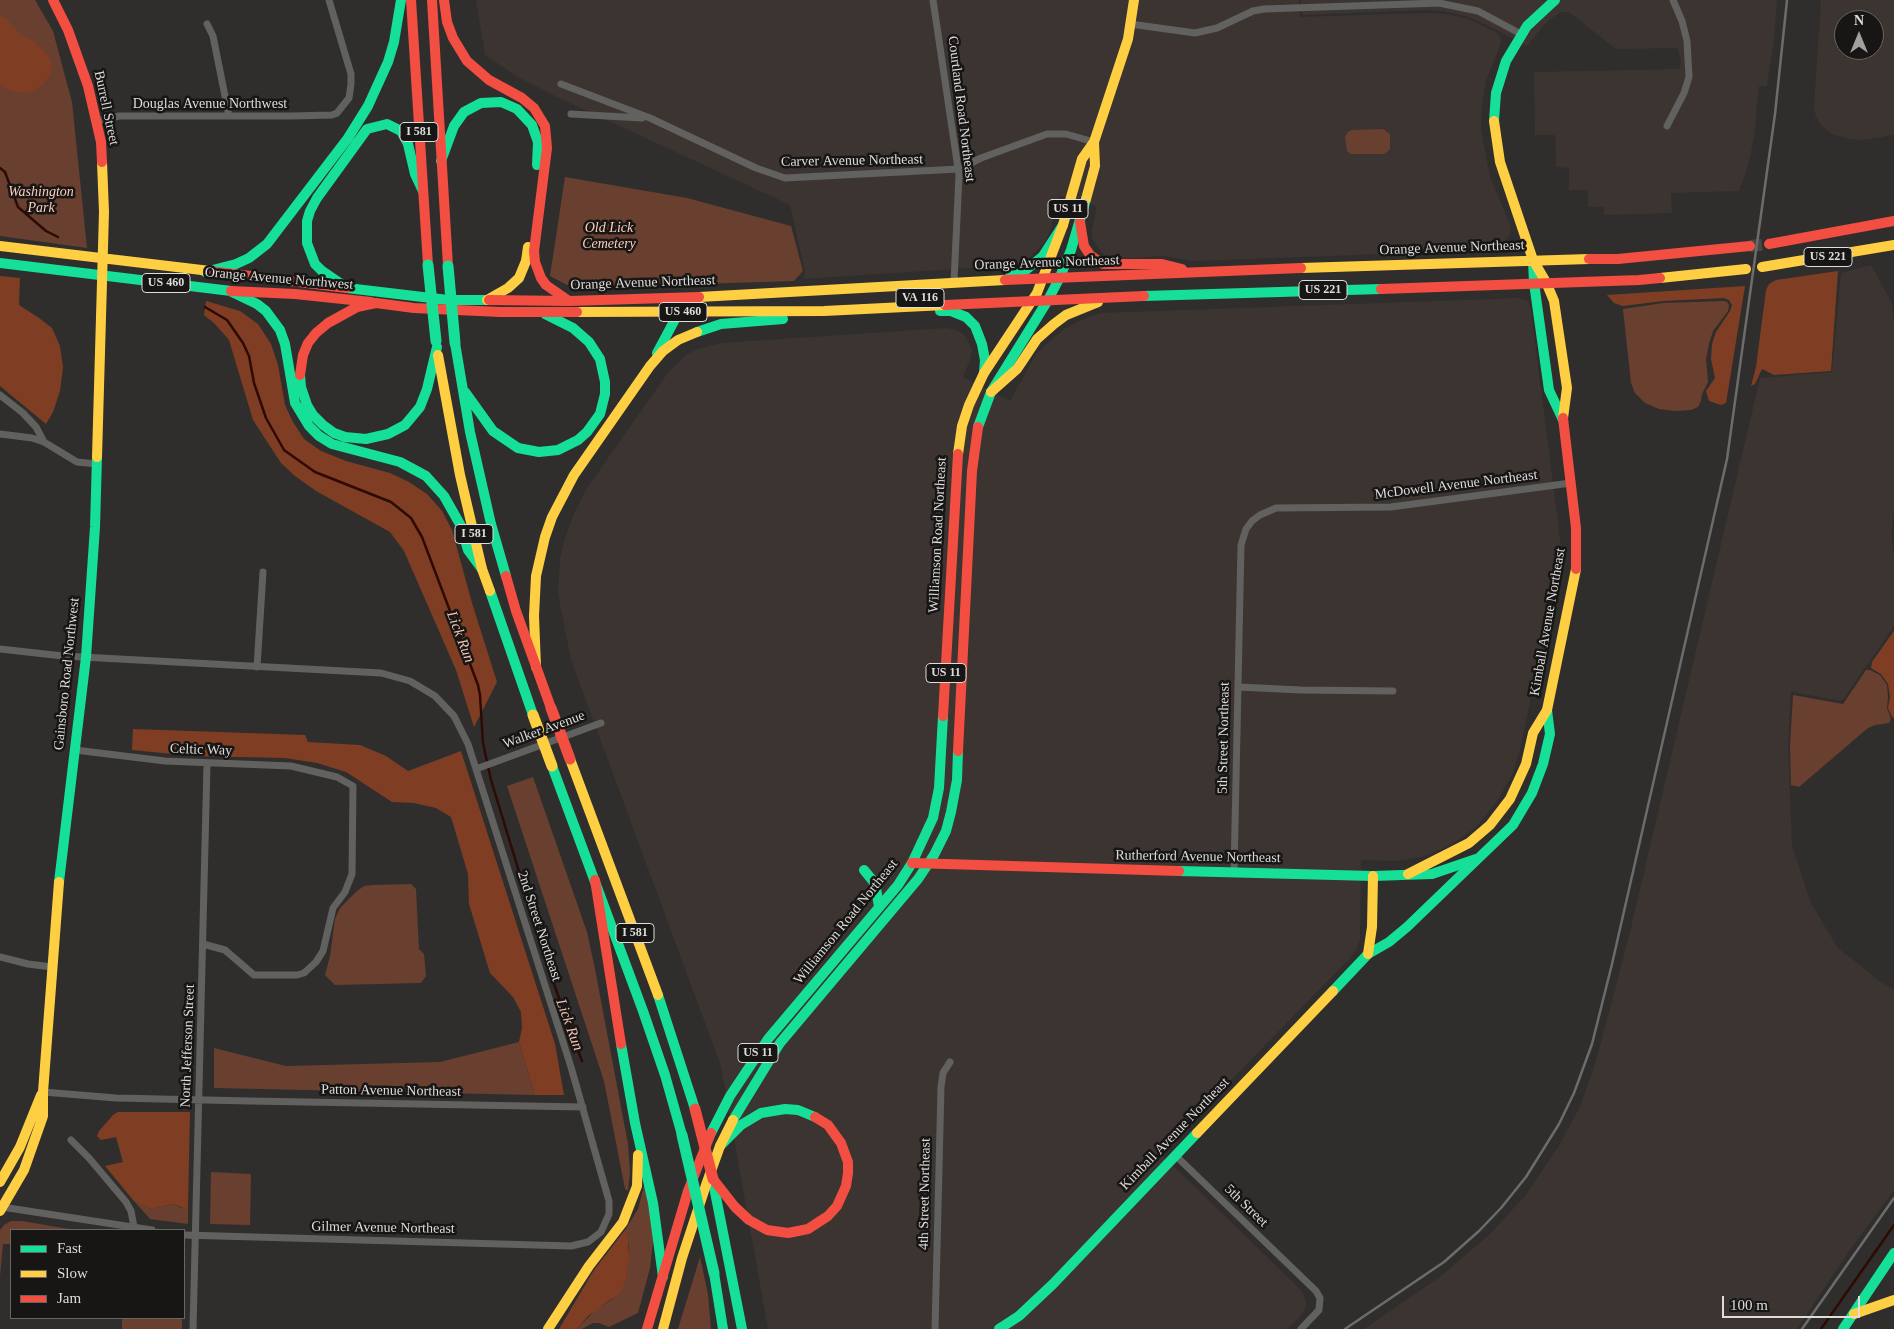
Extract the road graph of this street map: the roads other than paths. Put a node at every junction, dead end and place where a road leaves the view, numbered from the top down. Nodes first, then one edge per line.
1 (53, 0) edge
2 (329, 0) edge
3 (401, 0) edge
4 (411, 0) edge
5 (432, 0) edge
6 (444, 0) edge
7 (933, 0) edge
8 (1134, 0) edge
9 (1555, 0) edge
10 (1674, 0) edge
11 (207, 24) dead end
12 (1130, 24) junction
13 (1521, 34) junction
14 (561, 84) dead end
15 (571, 114) dead end
16 (229, 116) junction
17 (650, 118) junction
18 (97, 121) junction
19 (1667, 126) dead end
20 (1094, 142) junction
21 (441, 161) junction
22 (959, 169) junction
23 (424, 191) junction
24 (1894, 220) edge
25 (1080, 222) junction
26 (1063, 225) junction
27 (1769, 244) tunnel mouth
28 (1894, 245) edge
29 (0, 246) edge
30 (1750, 246) tunnel mouth
31 (103, 259) junction
32 (1533, 260) junction
33 (0, 263) edge
34 (1762, 267) dead end
35 (1746, 269) dead end
36 (205, 272) junction
37 (1196, 273) junction
38 (103, 275) junction
39 (1060, 277) junction
40 (1044, 278) junction
41 (998, 280) junction
42 (954, 282) junction
43 (1546, 282) junction
44 (1534, 283) junction
45 (347, 288) junction
46 (230, 291) junction
47 (1050, 296) junction
48 (1034, 297) junction
49 (1112, 298) junction
50 (485, 301) junction
51 (569, 301) junction
52 (376, 303) junction
53 (895, 307) junction
54 (542, 312) junction
55 (679, 312) junction
56 (805, 312) junction
57 (824, 312) junction
58 (436, 344) junction
59 (650, 366) junction
60 (984, 372) junction
61 (462, 388) junction
62 (991, 392) junction
63 (0, 395) edge
64 (1563, 420) junction
65 (0, 434) edge
66 (44, 442) junction
67 (97, 464) junction
68 (1570, 483) junction
69 (482, 569) junction
70 (263, 572) dead end
71 (1240, 603) joint
72 (0, 650) edge
73 (86, 657) junction
74 (257, 666) junction
75 (536, 667) junction
76 (1238, 687) junction
77 (1393, 691) dead end
78 (1547, 710) junction
79 (601, 723) dead end
80 (75, 750) junction
81 (207, 764) junction
82 (476, 769) junction
83 (1480, 857) junction
84 (912, 863) junction
85 (928, 865) junction
86 (864, 870) dead end
87 (1234, 873) junction
88 (1408, 874) junction
89 (1373, 876) junction
90 (595, 880) junction
91 (879, 907) junction
92 (203, 944) junction
93 (1368, 954) junction
94 (0, 957) edge
95 (52, 967) junction
96 (950, 1062) dead end
97 (43, 1092) junction
98 (198, 1099) junction
99 (583, 1107) junction
100 (635, 1123) junction
101 (71, 1140) dead end
102 (720, 1146) junction
103 (1175, 1155) junction
104 (713, 1179) junction
105 (0, 1182) edge
106 (1, 1208) edge
107 (134, 1227) junction
108 (146, 1229) edge
109 (185, 1235) edge
110 (195, 1235) junction
111 (571, 1246) joint
112 (1894, 1253) edge
113 (662, 1276) junction
114 (1894, 1300) edge
115 (1854, 1314) junction
116 (193, 1329) edge
117 (548, 1329) edge
118 (647, 1329) edge
119 (663, 1329) edge
120 (723, 1329) edge
121 (742, 1329) edge
122 (934, 1329) edge
123 (1000, 1329) edge
124 (1300, 1329) edge
125 (1844, 1329) edge

1 - 18 main road, Burrell Street
2 - 16 street, Douglas Avenue Northwest
3 - 36 main road
4 - 23 main road, I 581
5 - 21 main road, I 581
6 - 51 main road
7 - 22 street, Courtland Road Northeast
8 - 12 main road, Williamson Road Northeast / US 11
9 - 13 main road
10 - 19 street
11 - 16 street
12 - 13 street
12 - 20 main road, Williamson Road Northeast / US 11
13 - 32 main road
14 - 17 street, Carver Avenue Northeast
15 - 17 street
16 - 18 street, Douglas Avenue Northwest
17 - 22 street, Carver Avenue Northeast
18 - 31 main road, Burrell Street
20 - 22 street, Carver Avenue Northeast
20 - 25 main road, Williamson Road Northeast / US 11
20 - 26 main road, Williamson Road Northeast / US 11
21 - 50 main road
21 - 61 main road, I 581, bridge
22 - 42 street, Courtland Road Northeast
23 - 45 main road
23 - 58 main road, I 581, bridge
24 - 27 main road, US 221
25 - 37 main road
25 - 39 main road, Williamson Road Northeast / US 11
26 - 40 main road, Williamson Road Northeast / US 11
26 - 41 main road
28 - 34 main road, US 221
29 - 31 main road, Orange Avenue Northwest / US 460
30 - 32 main road, Orange Avenue Northeast / US 221
31 - 36 main road, Orange Avenue Northwest / US 460
31 - 38 main road, Gainsboro Road Northwest
32 - 37 main road, Orange Avenue Northeast / US 221
32 - 43 main road, Kimball Avenue Northeast
32 - 44 main road, Kimball Avenue Northeast
33 - 38 main road, Orange Avenue Northwest / US 460
35 - 43 main road, Orange Avenue Northeast / US 221
36 - 45 main road, Orange Avenue Northwest / US 460
37 - 39 main road, Orange Avenue Northeast / US 221
38 - 46 main road, Orange Avenue Northwest / US 460
38 - 67 main road, Gainsboro Road Northwest
39 - 40 main road, Orange Avenue Northeast / US 221
39 - 47 main road, Williamson Road Northeast / US 11
40 - 41 main road, Orange Avenue Northeast / US 460
40 - 48 main road, Williamson Road Northeast / US 11
41 - 42 main road, Orange Avenue Northeast / US 460
42 - 51 main road, Orange Avenue Northeast / US 460
43 - 44 main road, Orange Avenue Northeast / US 221
43 - 64 main road, Kimball Avenue Northeast
44 - 49 main road, Orange Avenue Northeast / US 221
44 - 64 main road, Kimball Avenue Northeast
45 - 50 main road, Orange Avenue Northeast / US 460
46 - 52 main road, Orange Avenue Northwest / US 460
46 - 69 main road
47 - 48 main road, Orange Avenue Northeast / US 460
47 - 49 main road, Orange Avenue Northeast / US 221
47 - 62 main road, Williamson Road Northeast / US 11
48 - 53 main road, Orange Avenue Northeast / US 460
48 - 56 main road, VA 116
48 - 60 main road, Williamson Road Northeast / US 11
49 - 62 main road
50 - 51 main road, Orange Avenue Northeast / US 460
52 - 54 main road, Orange Avenue Northeast / US 460
52 - 58 main road
53 - 57 main road, Orange Avenue Northeast / US 460
53 - 60 main road, VA 116
54 - 55 main road, Orange Avenue Northeast / US 460
54 - 61 main road
55 - 56 main road, Orange Avenue Northeast / US 460
55 - 59 main road
56 - 57 main road, Orange Avenue Northeast / US 460
57 - 59 main road
58 - 69 main road, I 581
59 - 75 main road
60 - 84 main road, Williamson Road Northeast / US 11
61 - 75 main road, I 581
62 - 85 main road, Williamson Road Northeast / US 11
63 - 66 street
64 - 68 main road, Kimball Avenue Northeast
65 - 66 street
66 - 67 street
67 - 73 main road, Gainsboro Road Northwest
68 - 71 street, McDowell Avenue Northeast
68 - 78 main road, Kimball Avenue Northeast
69 - 90 main road, I 581, bridge
70 - 74 street
71 - 76 street, 5th Street Northeast
72 - 73 street, 2nd Street Northeast
73 - 74 street, 2nd Street Northeast
73 - 80 main road, Gainsboro Road Northwest
74 - 82 street, 2nd Street Northeast
75 - 104 main road, I 581, bridge
76 - 77 street
76 - 87 street, 5th Street Northeast
78 - 83 main road, Kimball Avenue Northeast
78 - 88 main road, Kimball Avenue Northeast
79 - 82 street, Walker Avenue
80 - 81 street, Celtic Way
80 - 95 main road, Gainsboro Road Northwest
81 - 92 street, North Jefferson Street
81 - 92 street, Celtic Way
82 - 99 street, 2nd Street Northeast
83 - 88 main road, Rutherford Avenue Northeast
83 - 93 main road, Kimball Avenue Northeast
84 - 85 main road, Rutherford Avenue Northeast
84 - 91 main road, Williamson Road Northeast / US 11
85 - 87 main road, Rutherford Avenue Northeast
85 - 102 main road, Williamson Road Northeast / US 11
86 - 91 main road
87 - 89 main road, Rutherford Avenue Northeast
88 - 89 main road, Rutherford Avenue Northeast
89 - 93 main road
90 - 100 main road
90 - 120 main road, I 581, bridge
91 - 113 main road, Williamson Road Northeast / US 11
92 - 98 street, North Jefferson Street
93 - 103 main road, Kimball Avenue Northeast
94 - 95 street
95 - 97 main road, Gainsboro Road Northwest
96 - 122 street, 4th Street Northeast
97 - 98 street, Patton Avenue Northeast
97 - 105 main road
97 - 106 main road
98 - 99 street, Patton Avenue Northeast
98 - 110 street, North Jefferson Street
99 - 111 street, 2nd Street Northeast
100 - 113 main road
100 - 117 main road
101 - 107 street
102 - 104 main road
102 - 119 main road, Williamson Road Northeast / US 11
103 - 123 main road, Kimball Avenue Northeast
103 - 124 street, 5th Street
104 - 121 main road, I 581
106 - 107 street
107 - 108 street
109 - 110 street, Gilmer Avenue Northeast
110 - 111 street, Gilmer Avenue Northeast
110 - 116 street, North Jefferson Street
112 - 115 main road
113 - 118 main road, Williamson Road Northeast / US 11
114 - 115 main road
115 - 125 main road

